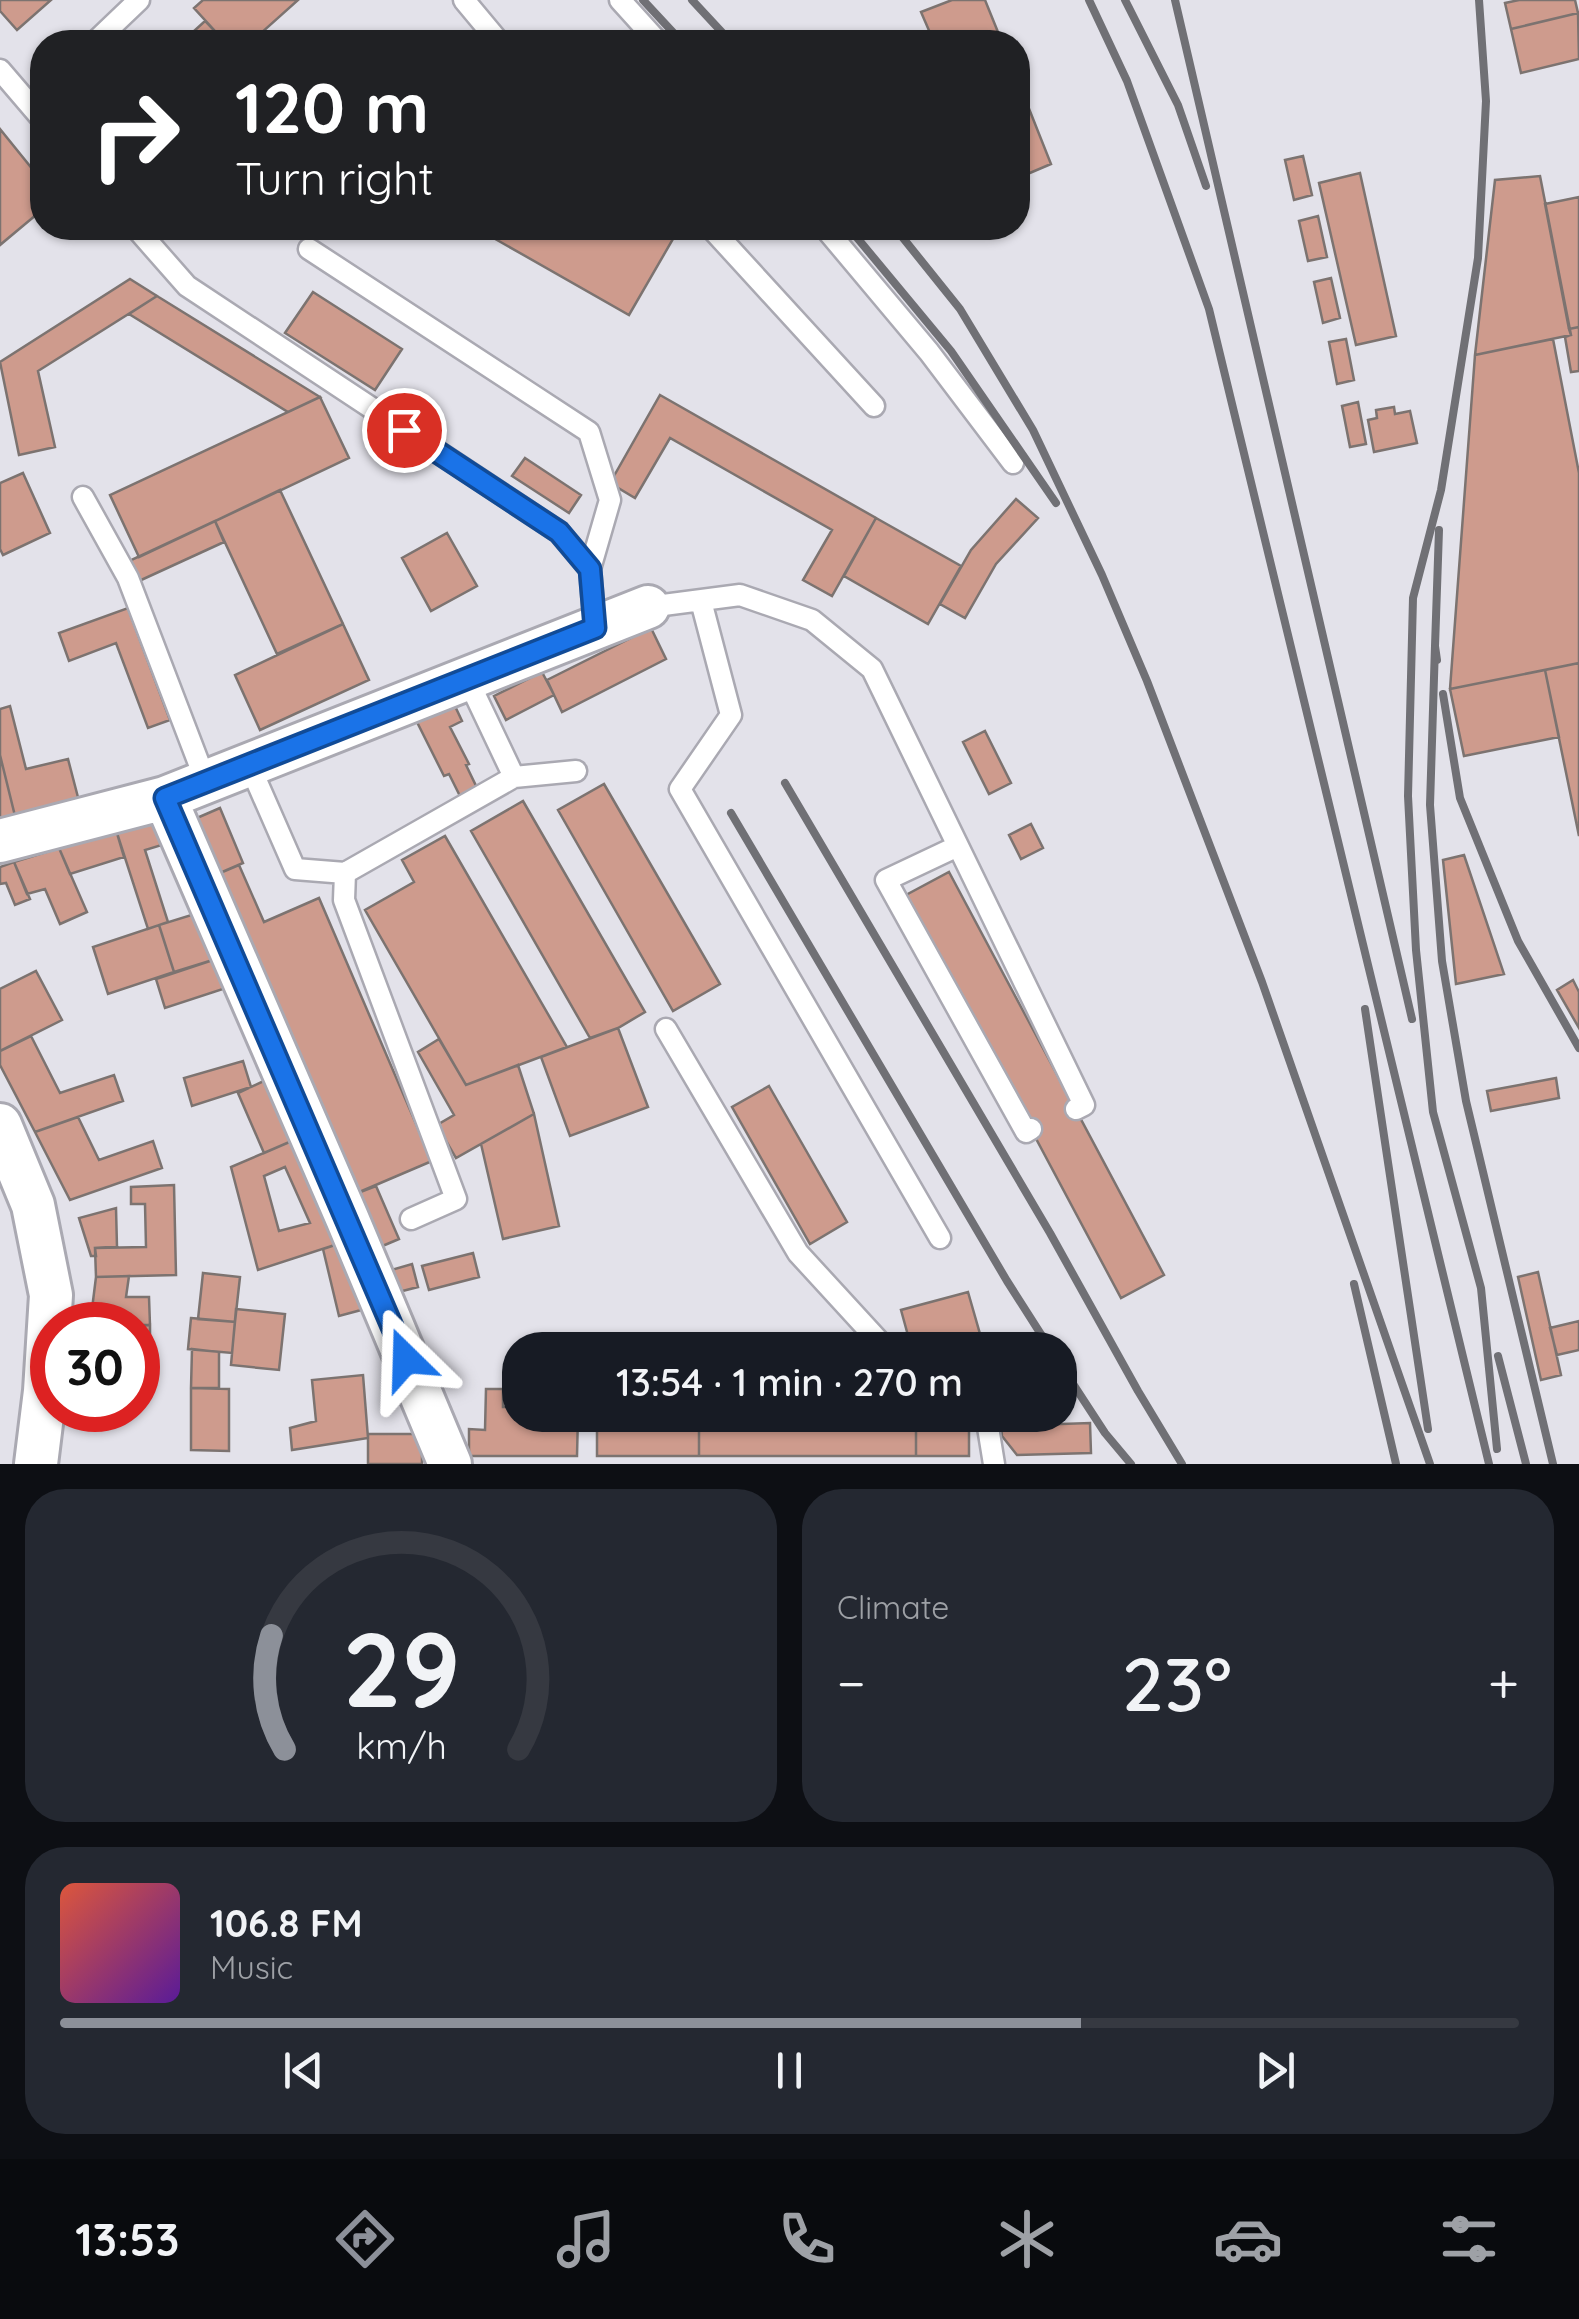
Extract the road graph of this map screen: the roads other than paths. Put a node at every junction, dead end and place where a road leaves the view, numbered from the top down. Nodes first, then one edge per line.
1 (139, 0) edge
2 (464, 0) edge
3 (620, 0) edge
4 (108, 30) edge
5 (488, 30) edge
6 (647, 30) edge
7 (0, 70) edge
8 (30, 98) edge
9 (147, 240) edge
10 (721, 240) edge
11 (835, 240) edge
12 (308, 249) dead end
13 (874, 406) dead end
14 (1013, 464) dead end
15 (83, 496) dead end
16 (590, 569) junction
17 (702, 600) junction
18 (648, 607) joint
19 (595, 628) junction
20 (467, 678) junction
21 (249, 764) junction
22 (576, 771) dead end
23 (514, 777) junction
24 (206, 782) junction
25 (165, 798) junction
26 (0, 841) edge
27 (958, 846) junction
28 (346, 873) junction
29 (666, 1029) dead end
30 (1076, 1109) dead end
31 (0, 1126) edge
32 (1031, 1129) dead end
33 (411, 1218) dead end
34 (940, 1238) dead end
35 (870, 1332) edge
36 (989, 1432) edge
37 (36, 1464) edge
38 (450, 1464) edge
39 (994, 1464) edge

1 - 4 lane
2 - 5 lane
3 - 6 lane
7 - 8 lane
9 - 16 lane
10 - 13 lane
11 - 14 lane
12 - 16 lane
15 - 24 lane
16 - 19 lane
17 - 18 lane
17 - 27 lane
17 - 34 lane
18 - 19 street
19 - 20 street
20 - 21 street
20 - 23 lane
21 - 24 street
21 - 28 lane
22 - 23 lane
23 - 28 lane
24 - 25 street
25 - 26 street
25 - 38 street
27 - 30 lane
27 - 32 lane
28 - 33 lane
29 - 35 lane
31 - 37 street
36 - 39 lane

